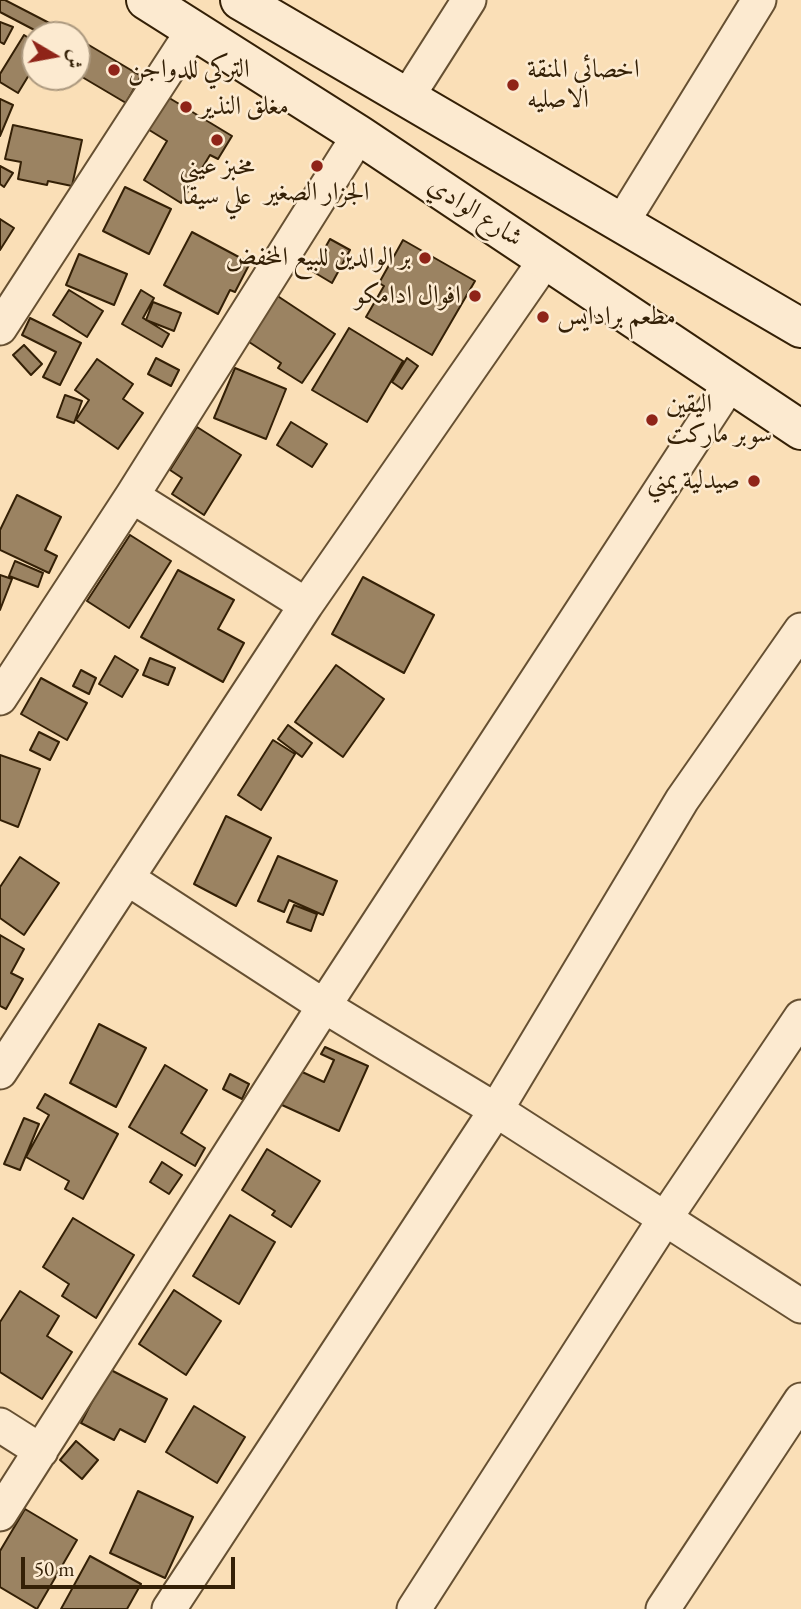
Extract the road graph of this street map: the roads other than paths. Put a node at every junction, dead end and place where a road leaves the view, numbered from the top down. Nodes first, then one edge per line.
1 (146, 0) edge
2 (240, 0) edge
3 (469, 0) edge
4 (759, 0) edge
5 (194, 29) junction
6 (406, 99) junction
7 (359, 135) junction
8 (621, 224) junction
9 (546, 259) junction
10 (0, 328) edge
11 (801, 328) edge
12 (731, 382) junction
13 (801, 430) edge
14 (132, 496) junction
15 (306, 605) junction
16 (801, 630) edge
17 (0, 698) edge
18 (127, 878) junction
19 (324, 1006) junction
20 (801, 1017) edge
21 (0, 1072) edge
22 (496, 1110) junction
23 (666, 1217) junction
24 (801, 1306) edge
25 (801, 1400) edge
26 (0, 1425) edge
27 (41, 1451) junction
28 (0, 1514) edge
29 (169, 1609) edge
30 (414, 1609) edge
31 (663, 1609) edge

1 - 5 main road, شارع الوادي
2 - 6 main road
3 - 6 street
4 - 8 street
5 - 7 main road, شارع الوادي
5 - 10 street
6 - 8 main road
7 - 9 main road, شارع الوادي
7 - 14 street
8 - 11 main road
9 - 12 main road, شارع الوادي
9 - 15 street
12 - 13 main road, شارع الوادي
12 - 19 street
14 - 15 street
14 - 17 street
15 - 18 street
16 - 22 street
18 - 19 street
18 - 21 street
19 - 22 street
19 - 27 street
20 - 23 street
22 - 23 street
22 - 29 street
23 - 24 street
23 - 30 street
25 - 31 street
26 - 27 street
27 - 28 street

